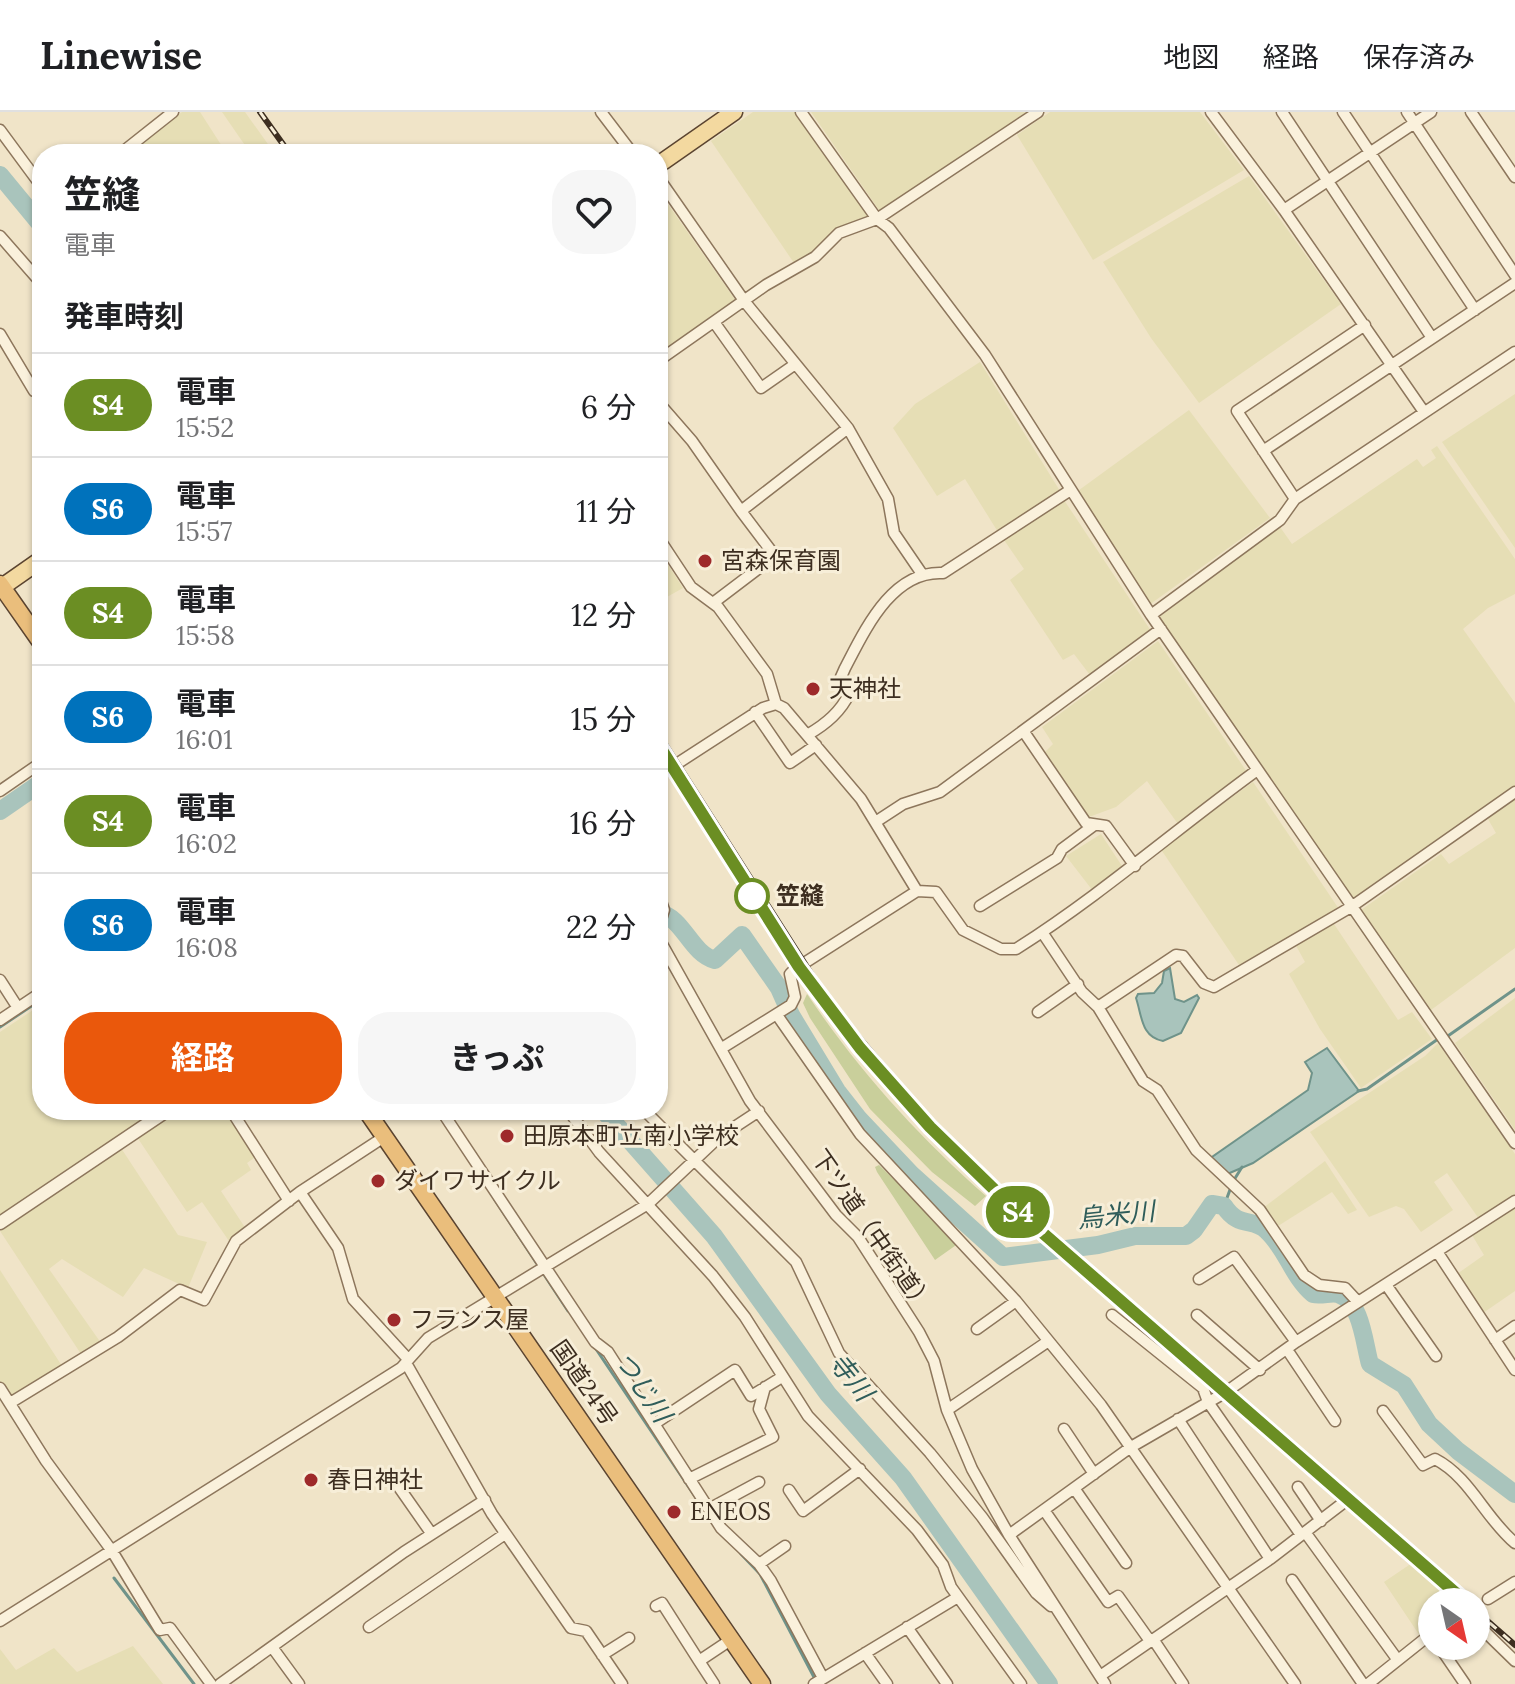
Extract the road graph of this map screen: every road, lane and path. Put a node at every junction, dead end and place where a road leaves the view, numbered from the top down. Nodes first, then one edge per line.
1 (173, 112) edge
2 (601, 112) edge
3 (734, 112) edge
4 (801, 112) edge
5 (1038, 112) edge
6 (1211, 112) edge
7 (1282, 112) edge
8 (1343, 112) edge
9 (1407, 112) edge
10 (1431, 112) edge
11 (1471, 112) edge
12 (1414, 123) junction
13 (0, 130) edge
14 (133, 144) edge
15 (625, 144) edge
16 (1370, 153) junction
17 (668, 158) edge
18 (32, 173) edge
19 (1515, 177) edge
20 (1328, 180) junction
21 (668, 191) edge
22 (1284, 210) junction
23 (877, 219) junction
24 (0, 236) edge
25 (32, 273) edge
26 (1515, 275) edge
27 (1515, 283) edge
28 (745, 302) junction
29 (1475, 310) junction
30 (714, 322) junction
31 (1365, 325) junction
32 (0, 334) edge
33 (1432, 338) junction
34 (1515, 352) edge
35 (668, 354) edge
36 (794, 365) junction
37 (1393, 365) junction
38 (32, 388) edge
39 (1424, 412) junction
40 (668, 413) edge
41 (848, 428) junction
42 (1263, 451) junction
43 (1069, 491) junction
44 (1295, 499) junction
45 (741, 511) junction
46 (668, 552) edge
47 (32, 565) edge
48 (922, 574) junction
49 (1, 585) edge
50 (713, 603) junction
51 (1151, 615) junction
52 (1161, 629) junction
53 (32, 630) edge
54 (776, 704) junction
55 (755, 712) junction
56 (1024, 732) junction
57 (807, 735) junction
58 (816, 745) junction
59 (32, 769) edge
60 (668, 769) edge
61 (1256, 771) junction
62 (0, 791) edge
63 (1515, 792) edge
64 (877, 821) junction
65 (1093, 826) junction
66 (1135, 866) junction
67 (917, 891) junction
68 (980, 906) dead end
69 (1351, 907) junction
70 (1042, 932) junction
71 (668, 954) edge
72 (0, 980) edge
73 (1078, 984) junction
74 (32, 999) edge
75 (1098, 1007) junction
76 (18, 1008) junction
77 (1038, 1012) dead end
78 (777, 1015) junction
79 (0, 1020) edge
80 (722, 1048) junction
81 (759, 1111) junction
82 (153, 1120) edge
83 (237, 1120) edge
84 (373, 1120) edge
85 (447, 1120) edge
86 (575, 1120) edge
87 (654, 1120) edge
88 (384, 1137) junction
89 (1515, 1143) edge
90 (694, 1161) junction
91 (300, 1192) junction
92 (289, 1201) junction
93 (1515, 1201) edge
94 (650, 1202) junction
95 (0, 1223) edge
96 (1438, 1253) junction
97 (543, 1269) junction
98 (1199, 1279) dead end
99 (1387, 1286) junction
100 (493, 1295) junction
101 (1016, 1301) junction
102 (1353, 1305) junction
103 (1112, 1315) dead end
104 (1197, 1315) dead end
105 (1515, 1326) edge
106 (977, 1329) dead end
107 (1495, 1340) junction
108 (1047, 1342) junction
109 (1296, 1342) junction
110 (1288, 1351) junction
111 (1436, 1356) dead end
112 (407, 1361) junction
113 (1260, 1370) junction
114 (1515, 1370) edge
115 (782, 1377) junction
116 (765, 1387) junction
117 (0, 1388) edge
118 (1208, 1402) junction
119 (10, 1403) junction
120 (947, 1410) junction
121 (1383, 1411) dead end
122 (1178, 1419) junction
123 (1335, 1421) dead end
124 (654, 1424) junction
125 (1064, 1429) dead end
126 (1131, 1447) junction
127 (860, 1469) junction
128 (1094, 1474) junction
129 (689, 1479) junction
130 (759, 1482) dead end
131 (396, 1483) dead end
132 (1298, 1487) dead end
133 (1074, 1488) junction
134 (789, 1490) dead end
135 (485, 1500) junction
136 (1343, 1503) dead end
137 (709, 1509) junction
138 (1044, 1510) junction
139 (1321, 1521) junction
140 (431, 1533) junction
141 (505, 1534) junction
142 (1303, 1534) junction
143 (1009, 1535) junction
144 (1515, 1543) edge
145 (785, 1546) dead end
146 (112, 1551) junction
147 (1270, 1559) junction
148 (1126, 1563) dead end
149 (759, 1564) junction
150 (1292, 1580) dead end
151 (1515, 1582) edge
152 (1228, 1585) junction
153 (958, 1597) junction
154 (1490, 1598) edge
155 (656, 1606) dead end
156 (1055, 1610) junction
157 (0, 1621) edge
158 (369, 1627) dead end
159 (907, 1627) junction
160 (1490, 1637) edge
161 (629, 1638) dead end
162 (732, 1639) junction
163 (1152, 1640) junction
164 (1418, 1644) edge
165 (272, 1647) junction
166 (865, 1653) junction
167 (602, 1655) junction
168 (1397, 1659) junction
169 (1449, 1660) edge
170 (699, 1661) junction
171 (1515, 1661) edge
172 (1102, 1680) edge
173 (819, 1681) edge
174 (211, 1684) edge
175 (220, 1684) edge
176 (299, 1684) edge
177 (622, 1684) edge
178 (714, 1684) edge
179 (762, 1684) edge
180 (887, 1684) edge
181 (947, 1684) edge
182 (1021, 1684) edge
183 (1183, 1684) edge
184 (1295, 1684) edge
185 (1365, 1684) edge
186 (1465, 1684) edge

1 - 14 street
2 - 15 street
3 - 17 main road
4 - 23 street
5 - 23 street
6 - 22 street
7 - 20 street
8 - 16 street
9 - 12 street
10 - 12 street
11 - 19 street
12 - 16 street
12 - 26 street
13 - 18 street
16 - 20 street
16 - 29 street
20 - 22 street
20 - 33 street
21 - 28 street
22 - 31 street
23 - 28 street
23 - 43 street
24 - 25 street
27 - 29 street
28 - 30 street
28 - 36 street
29 - 33 street
30 - 35 street
30 - 36 street
31 - 37 street
31 - 42 street
32 - 38 street
33 - 37 street
34 - 39 street
36 - 41 street
37 - 39 street
37 - 42 street
39 - 44 street
40 - 45 street
41 - 45 street
41 - 48 street
42 - 44 street
43 - 48 street
43 - 51 street
44 - 51 street
45 - 50 street
46 - 50 street
47 - 49 main road
48 - 57 street
49 - 53 highway
50 - 54 street
51 - 52 street
52 - 56 street
52 - 61 street
54 - 55 street
54 - 57 street
55 - 58 street
55 - 60 street
56 - 64 street
56 - 65 street
57 - 58 street
58 - 64 street
59 - 62 street
61 - 66 street
61 - 69 street
63 - 69 street
64 - 67 street
65 - 66 street
65 - 68 street
66 - 70 street
67 - 70 street
67 - 78 street
69 - 75 street
69 - 89 street
70 - 73 street
71 - 80 street, 下ツ道（中街道）
72 - 76 street
73 - 75 street
73 - 77 street
74 - 76 street
75 - 102 street
76 - 79 street
78 - 80 street
78 - 101 street
80 - 81 street, 下ツ道（中街道）
81 - 90 street
81 - 120 street, 下ツ道（中街道）
82 - 95 street
83 - 92 street
84 - 88 highway, 国道24号
85 - 97 street
86 - 94 street
87 - 90 street
88 - 91 street
88 - 100 highway, 国道24号
90 - 94 street
90 - 156 street
91 - 92 street
91 - 112 street
92 - 119 street
93 - 96 street
94 - 97 street
94 - 115 street
96 - 99 street
96 - 107 street
97 - 100 street
97 - 124 street
98 - 109 street
99 - 102 street
99 - 111 street
100 - 112 street
100 - 162 highway, 国道24号
101 - 106 street
101 - 108 street
102 - 109 street
103 - 118 street
104 - 113 street
105 - 107 street
107 - 114 street
108 - 120 street
108 - 126 street
109 - 110 street
110 - 113 street
110 - 123 street
112 - 135 street
112 - 146 street
113 - 118 street
115 - 116 street
115 - 127 street
116 - 124 street
116 - 129 street
117 - 119 street
118 - 122 street
118 - 142 street
119 - 146 street
120 - 143 street, 下ツ道（中街道）
121 - 144 street
122 - 126 street
122 - 147 street
124 - 129 street
125 - 128 street
126 - 128 street
126 - 152 street
127 - 134 street
127 - 153 street
128 - 133 street
129 - 137 street
130 - 137 street
131 - 140 street
132 - 139 street
133 - 138 street
133 - 148 street
135 - 140 street
135 - 141 street
136 - 139 street
137 - 149 street
138 - 143 street
138 - 163 street
139 - 142 street
140 - 165 street
141 - 158 street
141 - 167 street
142 - 147 street
142 - 168 street
143 - 156 street, 下ツ道（中街道）
145 - 149 street
146 - 157 street
146 - 174 street
147 - 152 street
149 - 173 street
150 - 185 street
151 - 154 street
152 - 163 street
152 - 184 street
153 - 159 street
153 - 182 street
155 - 170 street
156 - 172 street, 下ツ道（中街道）
159 - 166 street
159 - 181 street
160 - 171 street
161 - 167 street
162 - 170 street
162 - 179 highway, 国道24号
163 - 172 street
163 - 183 street
164 - 168 street
165 - 175 street
165 - 176 street
166 - 173 street
166 - 180 street
167 - 177 street
168 - 185 street
169 - 186 street
170 - 178 street

